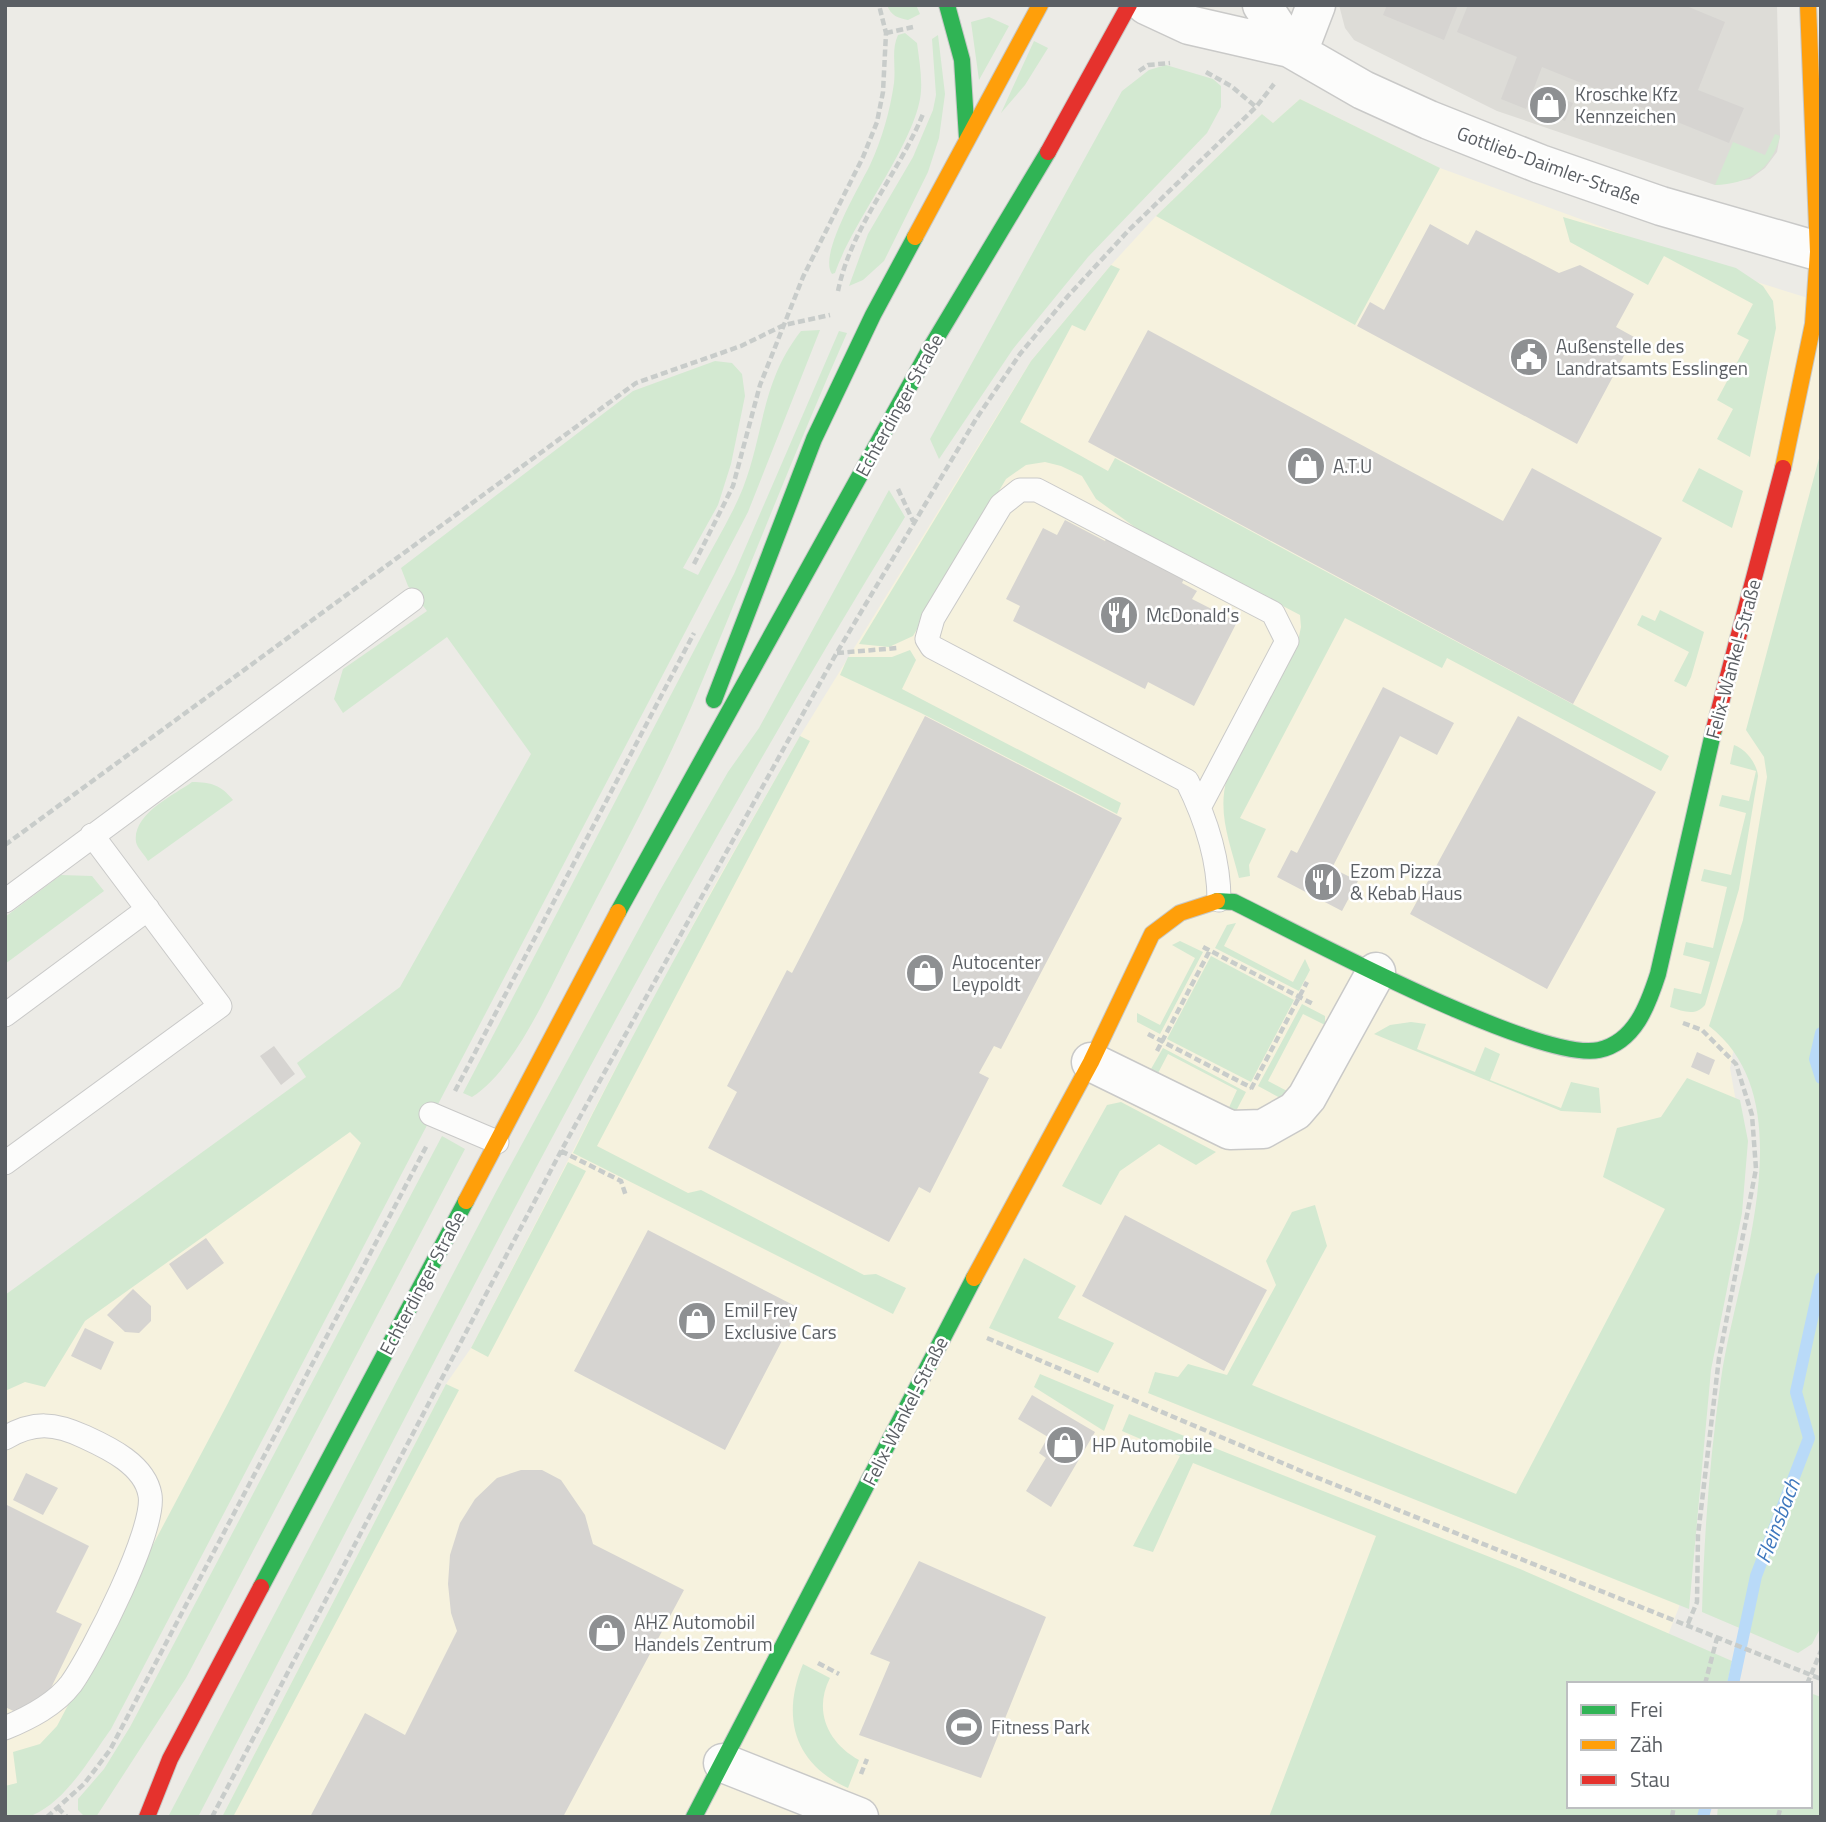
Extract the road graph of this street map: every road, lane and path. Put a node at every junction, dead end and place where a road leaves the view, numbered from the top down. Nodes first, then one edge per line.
1 (878, 5) edge
2 (947, 5) edge
3 (1040, 5) edge
4 (1129, 5) edge
5 (1146, 5) edge
6 (1262, 5) edge
7 (1316, 5) edge
8 (1808, 5) edge
9 (924, 25) dead end
10 (886, 33) junction
11 (1294, 50) junction
12 (967, 138) junction
13 (1819, 252) edge
14 (873, 315) junction
15 (784, 325) junction
16 (694, 564) dead end
17 (412, 600) dead end
18 (888, 651) dead end
19 (836, 653) junction
20 (1200, 806) junction
21 (674, 807) junction
22 (92, 835) junction
23 (5, 845) edge
24 (5, 901) edge
25 (1227, 901) junction
26 (148, 909) junction
27 (1162, 925) junction
28 (1326, 946) junction
29 (1209, 950) junction
30 (1376, 972) junction
31 (1299, 997) junction
32 (1646, 1010) junction
33 (5, 1015) edge
34 (1113, 1016) junction
35 (1350, 1023) junction
36 (1162, 1042) junction
37 (1091, 1062) junction
38 (1139, 1086) junction
39 (1252, 1088) junction
40 (1295, 1111) junction
41 (432, 1114) dead end
42 (1230, 1130) junction
43 (497, 1142) junction
44 (561, 1151) junction
45 (5, 1163) edge
46 (626, 1196) dead end
47 (951, 1321) junction
48 (5, 1438) edge
49 (1687, 1626) junction
50 (1720, 1639) junction
51 (1821, 1651) edge
52 (1809, 1674) junction
53 (1821, 1679) edge
54 (1706, 1682) edge
55 (1807, 1682) edge
56 (144, 1690) dead end
57 (5, 1728) edge
58 (170, 1759) junction
59 (723, 1763) junction
60 (137, 1798) dead end
61 (58, 1808) junction
62 (47, 1817) edge
63 (67, 1817) edge
64 (147, 1817) edge
65 (212, 1817) edge
66 (694, 1817) edge
67 (859, 1817) edge

1 - 10 path
2 - 12 main road
3 - 12 main road, Echterdinger Straße
4 - 21 main road, Echterdinger Straße
5 - 11 street, Gottlieb-Daimler-Straße
6 - 11 street, Gottlieb-Daimler-Straße
7 - 11 street
8 - 13 main road, Felix-Wankel-Straße
9 - 10 path
10 - 15 path
11 - 13 street, Gottlieb-Daimler-Straße
11 - 19 path
12 - 14 main road, Echterdinger Straße
13 - 32 main road, Felix-Wankel-Straße
14 - 15 path
14 - 21 main road, Echterdinger Straße
15 - 16 path
15 - 23 path
17 - 22 lane
18 - 19 path
19 - 44 path
20 - 20 lane
20 - 25 lane
21 - 43 main road, Echterdinger Straße
22 - 24 lane
22 - 26 lane
25 - 27 main road, Felix-Wankel-Straße
25 - 28 main road, Felix-Wankel-Straße
25 - 29 path
26 - 33 lane
26 - 45 lane
27 - 29 path
27 - 34 main road, Felix-Wankel-Straße
28 - 30 main road, Felix-Wankel-Straße
28 - 31 path
29 - 31 path
29 - 36 path
30 - 32 main road, Felix-Wankel-Straße
30 - 35 street
31 - 35 path
31 - 39 path
32 - 49 path
34 - 36 path
34 - 37 main road, Felix-Wankel-Straße
35 - 40 street
36 - 38 path
36 - 39 path
37 - 38 street
37 - 47 main road, Felix-Wankel-Straße
38 - 42 street
39 - 40 path
39 - 42 path
40 - 42 street
41 - 43 lane
43 - 58 main road, Echterdinger Straße
44 - 46 path
44 - 65 path
47 - 49 path
47 - 59 main road, Felix-Wankel-Straße
48 - 57 lane
49 - 50 path
50 - 52 path
50 - 54 path
51 - 52 path
52 - 53 path
52 - 55 path
56 - 61 path
58 - 60 main road, Echterdinger Straße
58 - 64 main road, Echterdinger Straße
59 - 66 main road, Felix-Wankel-Straße
59 - 67 street
61 - 62 path
61 - 63 path

